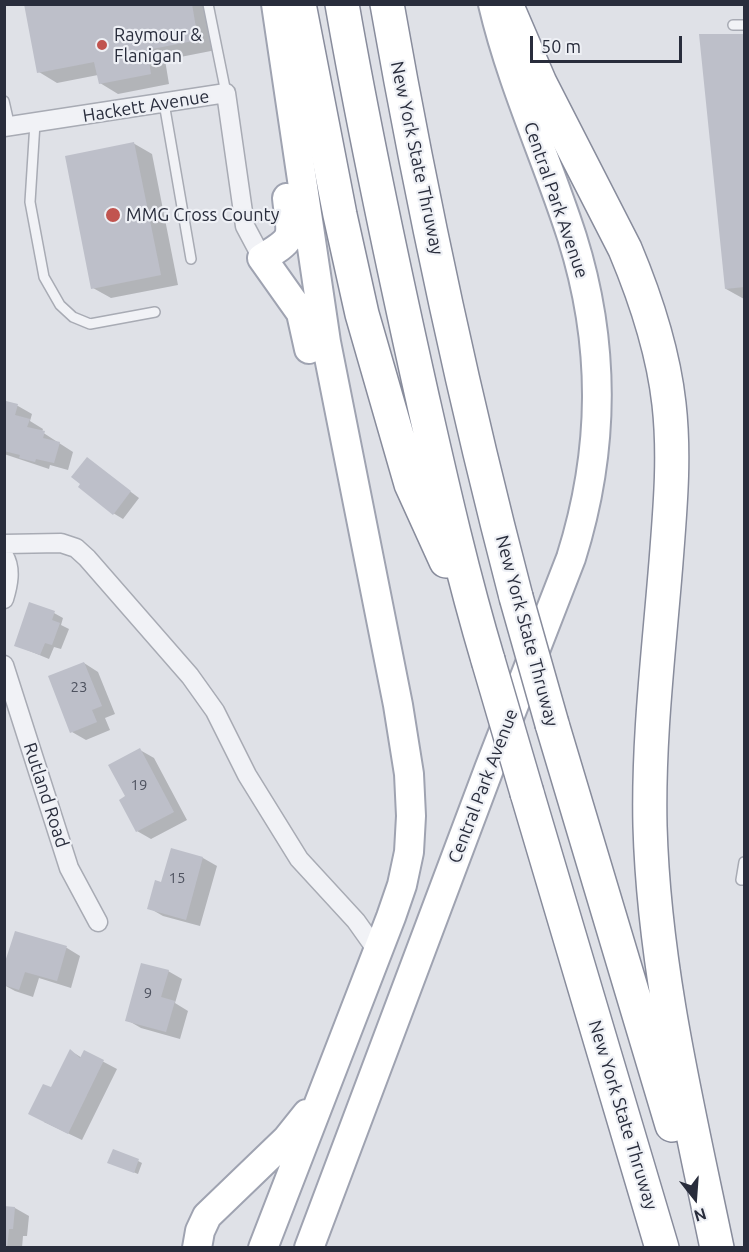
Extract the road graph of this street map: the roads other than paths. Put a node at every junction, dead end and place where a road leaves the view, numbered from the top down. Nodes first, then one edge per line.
1 (208, 4) edge
2 (276, 4) edge
3 (299, 4) edge
4 (342, 4) edge
5 (387, 4) edge
6 (493, 4) edge
7 (506, 4) edge
8 (733, 25) dead end
9 (744, 25) edge
10 (288, 87) junction
11 (226, 93) junction
12 (4, 102) edge
13 (164, 103) junction
14 (35, 123) junction
15 (7, 127) edge
16 (262, 258) junction
17 (191, 259) dead end
18 (154, 312) dead end
19 (362, 522) junction
20 (4, 544) edge
21 (4, 556) edge
22 (4, 599) edge
23 (485, 650) junction
24 (4, 664) edge
25 (744, 862) edge
26 (744, 880) edge
27 (98, 922) dead end
28 (378, 952) junction
29 (324, 1090) junction
30 (197, 1248) edge
31 (263, 1248) edge
32 (309, 1248) edge
33 (662, 1248) edge
34 (709, 1248) edge
35 (717, 1248) edge

1 - 11 lane
2 - 10 main road
3 - 23 highway
4 - 23 highway, New York State Thruway
5 - 34 highway, New York State Thruway, bridge
6 - 32 main road, Central Park Avenue
7 - 35 highway
8 - 9 lane
10 - 16 main road
10 - 19 main road
11 - 13 street, Hackett Avenue
11 - 16 street, Hackett Avenue
12 - 15 lane
13 - 14 street, Hackett Avenue
13 - 17 lane
14 - 15 street, Hackett Avenue
14 - 18 lane
16 - 19 main road
19 - 28 main road
20 - 28 street
21 - 22 street
23 - 33 highway, New York State Thruway, bridge
24 - 27 street, Rutland Road
25 - 26 lane
28 - 29 main road
29 - 30 main road
29 - 31 main road

